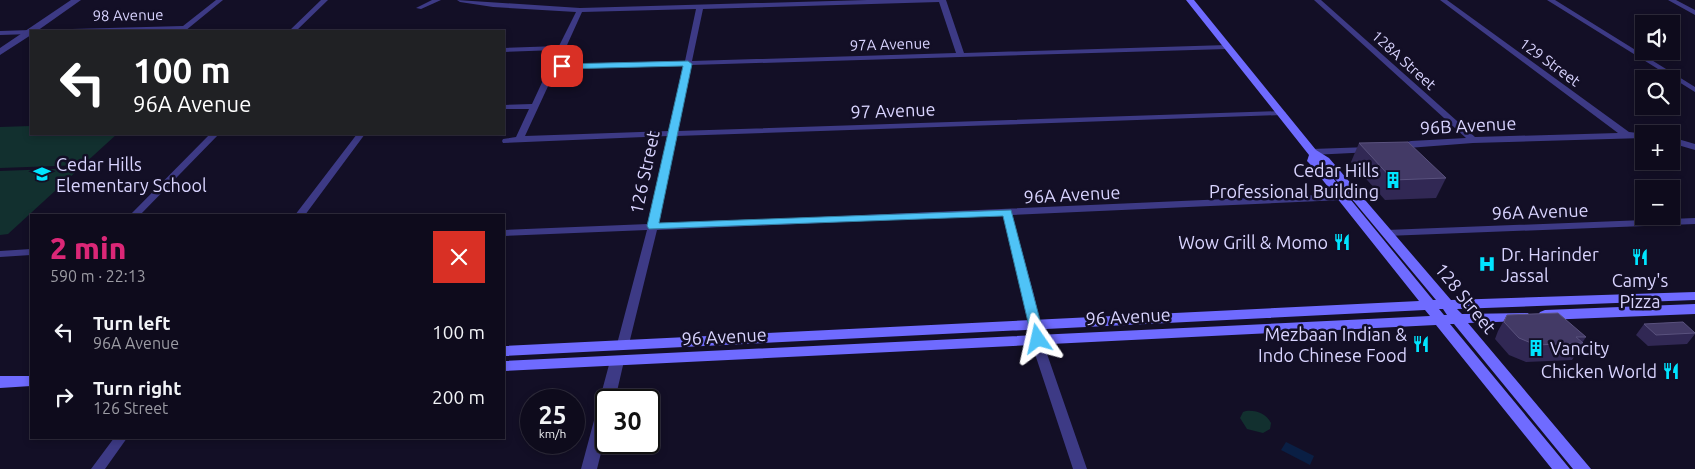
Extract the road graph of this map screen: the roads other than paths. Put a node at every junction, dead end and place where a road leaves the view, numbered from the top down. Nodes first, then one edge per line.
1 (77, 0) edge
2 (220, 0) edge
3 (325, 0) edge
4 (438, 0) edge
5 (460, 0) edge
6 (939, 0) edge
7 (944, 0) edge
8 (1190, 0) edge
9 (1317, 0) edge
10 (1443, 0) edge
11 (1550, 0) edge
12 (1671, 0) edge
13 (700, 6) junction
14 (419, 8) dead end
15 (580, 10) junction
16 (1695, 13) edge
17 (33, 30) edge
18 (182, 30) edge
19 (293, 30) edge
20 (0, 32) edge
21 (30, 32) edge
22 (1227, 46) junction
23 (561, 48) junction
24 (505, 50) edge
25 (0, 52) edge
26 (961, 56) junction
27 (688, 64) junction
28 (553, 67) junction
29 (1695, 90) edge
30 (533, 106) junction
31 (505, 107) edge
32 (1282, 112) junction
33 (673, 134) junction
34 (214, 135) edge
35 (360, 135) edge
36 (1626, 135) junction
37 (1635, 135) edge
38 (519, 139) junction
39 (1472, 140) junction
40 (506, 142) dead end
41 (1680, 143) edge
42 (1695, 147) edge
43 (1314, 153) junction
44 (1342, 197) junction
45 (1008, 213) junction
46 (136, 214) edge
47 (301, 214) edge
48 (1695, 221) edge
49 (653, 226) junction
50 (505, 233) edge
51 (1386, 233) junction
52 (30, 252) edge
53 (0, 254) edge
54 (1430, 305) junction
55 (1447, 305) junction
56 (1695, 305) edge
57 (1439, 319) junction
58 (1457, 319) junction
59 (1037, 332) junction
60 (658, 343) junction
61 (623, 344) junction
62 (505, 351) edge
63 (617, 360) junction
64 (505, 366) edge
65 (30, 381) edge
66 (0, 382) edge
67 (609, 389) edge
68 (120, 439) edge
69 (595, 445) edge
70 (98, 469) edge
71 (589, 469) edge
72 (1080, 469) edge
73 (1562, 469) edge
74 (1583, 469) edge

1 - 17 street
2 - 18 street
3 - 19 street
4 - 14 street
5 - 15 street
6 - 13 street
7 - 26 street
8 - 22 main road, 128 Street
9 - 39 street, 128A Street
10 - 36 street, 129 Street
11 - 29 street
12 - 16 street
13 - 15 street
13 - 27 street, 126 Street
15 - 23 street
20 - 21 street
21 - 25 street
22 - 26 street, 97A Avenue
22 - 32 main road, 128 Street
23 - 24 street
23 - 28 street
26 - 27 street, 97A Avenue
27 - 28 street, 97A Avenue
27 - 33 street, 126 Street
28 - 30 street
30 - 31 street
30 - 38 street
32 - 33 street, 97 Avenue
32 - 43 main road, 128 Street
33 - 38 street, 97 Avenue
33 - 49 street, 126 Street
34 - 46 street
35 - 47 street
36 - 37 street
36 - 39 street, 96B Avenue
38 - 40 street, 97 Avenue
39 - 43 street, 96B Avenue
41 - 42 street
43 - 44 main road, 128 Street
43 - 51 main road, 128 Street
44 - 45 street, 96A Avenue
44 - 54 main road, 128 Street
45 - 49 street, 96A Avenue
45 - 59 street
48 - 51 street, 96A Avenue
49 - 50 street, 96A Avenue
49 - 61 street, 126 Street
51 - 55 main road, 128 Street
52 - 53 street
54 - 55 main road, 96 Avenue
54 - 57 main road, 128 Street
54 - 59 main road, 96 Avenue
55 - 56 main road, 96 Avenue
55 - 58 main road, 128 Street
56 - 58 main road, 96 Avenue
57 - 58 main road, 96 Avenue
57 - 59 main road, 96 Avenue
57 - 73 main road, 128 Street
58 - 74 main road, 128 Street
59 - 60 main road, 96 Avenue
59 - 63 main road, 96 Avenue
59 - 72 street
60 - 61 main road, 96 Avenue
60 - 63 main road
61 - 62 main road, 96 Avenue
63 - 64 main road, 96 Avenue
63 - 67 street
65 - 66 main road
68 - 70 street
69 - 71 street

